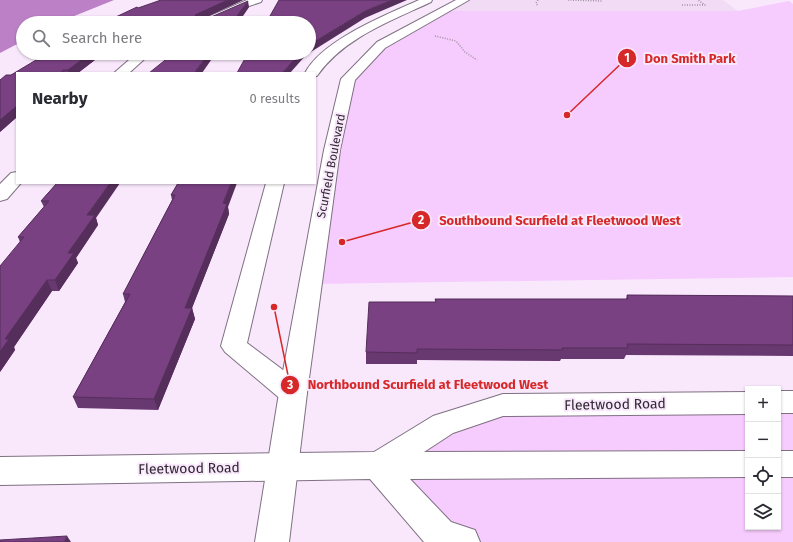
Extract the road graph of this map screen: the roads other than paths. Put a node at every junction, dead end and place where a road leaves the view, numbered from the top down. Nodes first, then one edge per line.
1 (256, 0) edge
2 (427, 0) edge
3 (464, 0) edge
4 (218, 16) edge
5 (137, 60) edge
6 (122, 72) edge
7 (312, 72) edge
8 (16, 178) edge
9 (275, 184) edge
10 (0, 195) edge
11 (293, 393) junction
12 (781, 402) edge
13 (793, 402) edge
14 (745, 403) edge
15 (745, 464) edge
16 (781, 464) edge
17 (793, 464) edge
18 (283, 466) junction
19 (378, 466) junction
20 (0, 471) edge
21 (272, 542) edge
22 (463, 542) edge

1 - 4 street
2 - 7 street
3 - 11 street, Scurfield Boulevard
5 - 6 street
8 - 10 street
9 - 11 street
11 - 18 street, Scurfield Boulevard
12 - 13 street
14 - 19 street, Fleetwood Road
15 - 19 street, Fleetwood Road
16 - 17 street
18 - 19 street, Fleetwood Road
18 - 20 street, Fleetwood Road
18 - 21 street, Scurfield Boulevard
19 - 22 street

